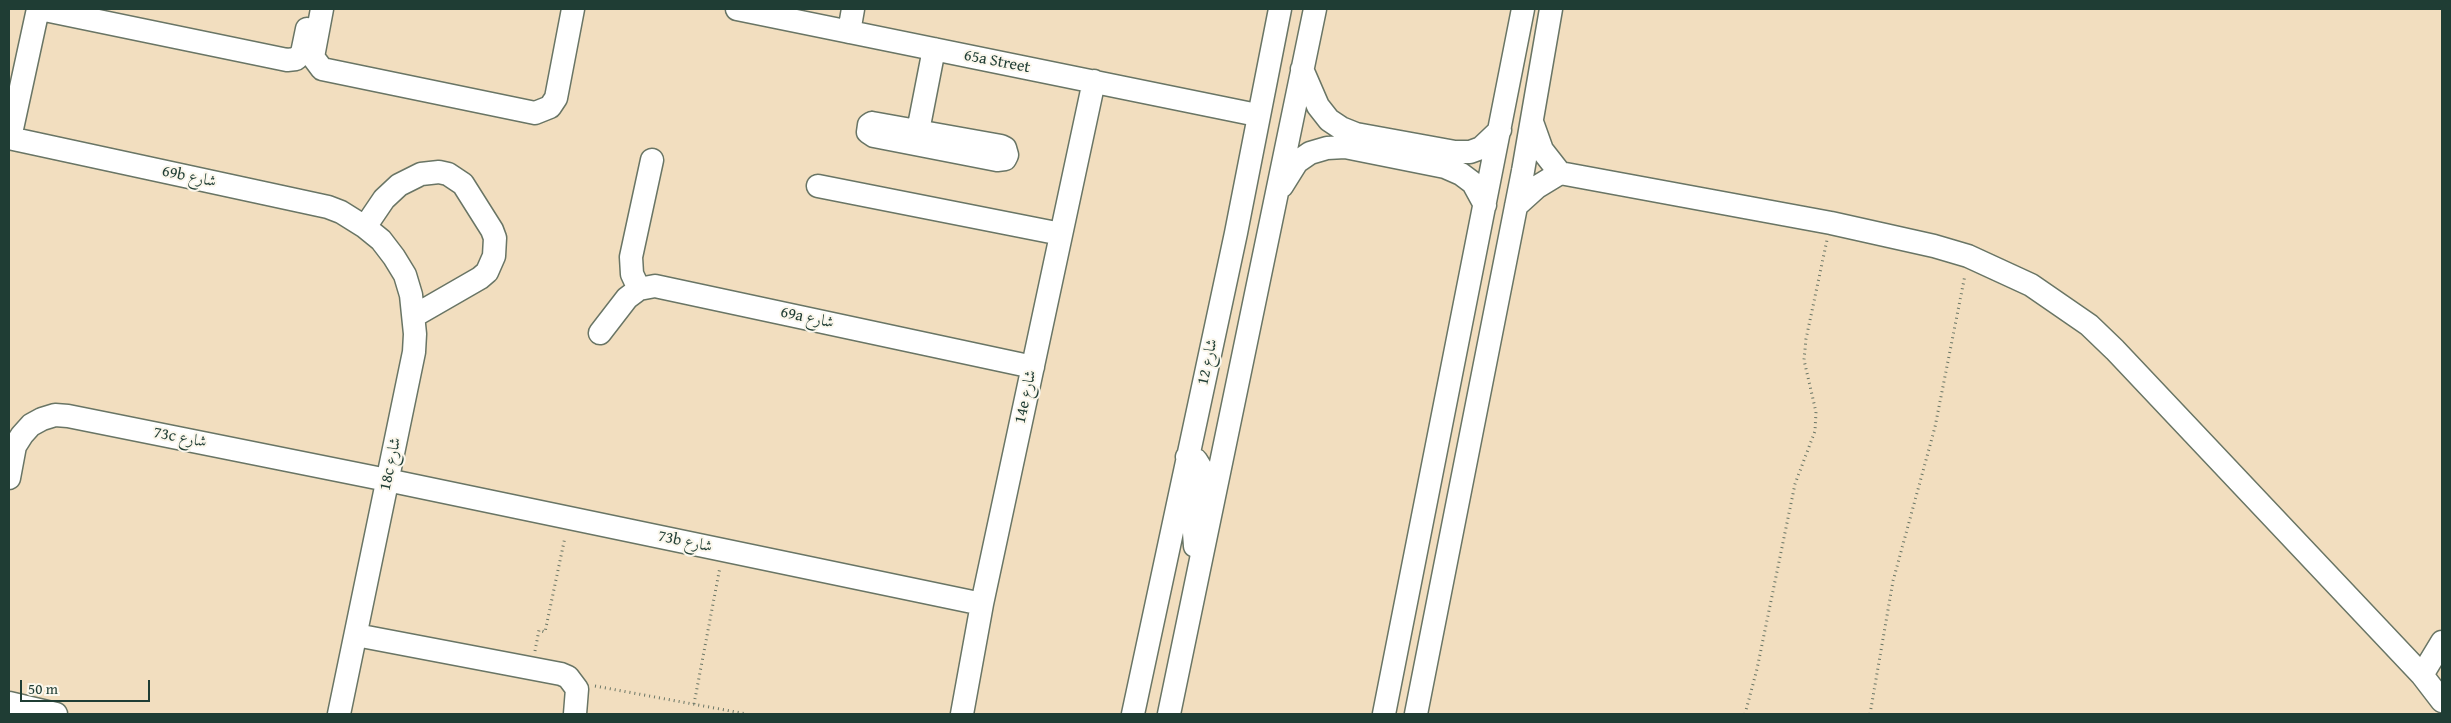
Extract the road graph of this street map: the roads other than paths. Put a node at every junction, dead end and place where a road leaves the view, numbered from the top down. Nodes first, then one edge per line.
1 (39, 9) edge
2 (311, 9) edge
3 (322, 9) edge
4 (573, 9) edge
5 (737, 9) edge
6 (853, 9) edge
7 (1280, 9) edge
8 (1315, 9) edge
9 (1523, 9) edge
10 (1551, 9) edge
11 (848, 32) junction
12 (934, 49) junction
13 (1302, 69) junction
14 (1094, 81) junction
15 (1257, 115) junction
16 (1532, 122) junction
17 (1500, 130) junction
18 (918, 131) junction
19 (10, 138) edge
20 (652, 160) dead end
21 (1560, 173) junction
22 (818, 186) dead end
23 (1276, 198) junction
24 (1485, 205) junction
25 (1516, 206) junction
26 (365, 227) junction
27 (1236, 233) junction
28 (1061, 234) junction
29 (639, 289) junction
30 (414, 316) junction
31 (600, 333) dead end
32 (1033, 367) junction
33 (1239, 372) junction
34 (1187, 457) junction
35 (9, 478) edge
36 (388, 480) junction
37 (1200, 564) junction
38 (982, 604) junction
39 (356, 635) junction
40 (2442, 642) edge
41 (2422, 675) junction
42 (2442, 701) edge
43 (9, 704) edge
44 (56, 714) edge
45 (339, 714) edge
46 (575, 714) edge
47 (962, 714) edge
48 (1133, 714) edge
49 (1169, 714) edge
50 (1384, 714) edge
51 (1416, 714) edge

1 - 2 street
1 - 19 street
3 - 4 street
5 - 11 street, 65a Street
6 - 11 street
7 - 15 street, شارع 12
8 - 13 street, شارع 12
9 - 17 street
10 - 16 street
11 - 12 street, 65a Street
12 - 14 street, 65a Street
12 - 18 street
13 - 17 street
13 - 23 street, شارع 12
14 - 15 street, 65a Street
14 - 28 street, 14e شارع
15 - 27 street, شارع 12
16 - 21 street
16 - 25 street
17 - 24 street
18 - 18 street
19 - 26 street, 69b شارع
20 - 29 street
21 - 25 street
21 - 41 street
22 - 28 street
23 - 24 street
23 - 33 street, شارع 12
24 - 50 street
25 - 51 street
26 - 30 street, 18c شارع
26 - 30 street
27 - 33 street
27 - 34 street, شارع 12
28 - 32 street, 14e شارع
29 - 31 street
29 - 32 street, 69a شارع
30 - 36 street, 18c شارع
32 - 38 street, 14e شارع
33 - 37 street, شارع 12
34 - 37 street
34 - 48 street, شارع 12
35 - 36 street, 73c شارع
36 - 38 street, 73b شارع
36 - 39 street, 18c شارع
37 - 49 street, شارع 12
38 - 47 street, 14e شارع
39 - 45 street, 18c شارع
39 - 46 street
40 - 41 street
41 - 42 street
43 - 44 street

